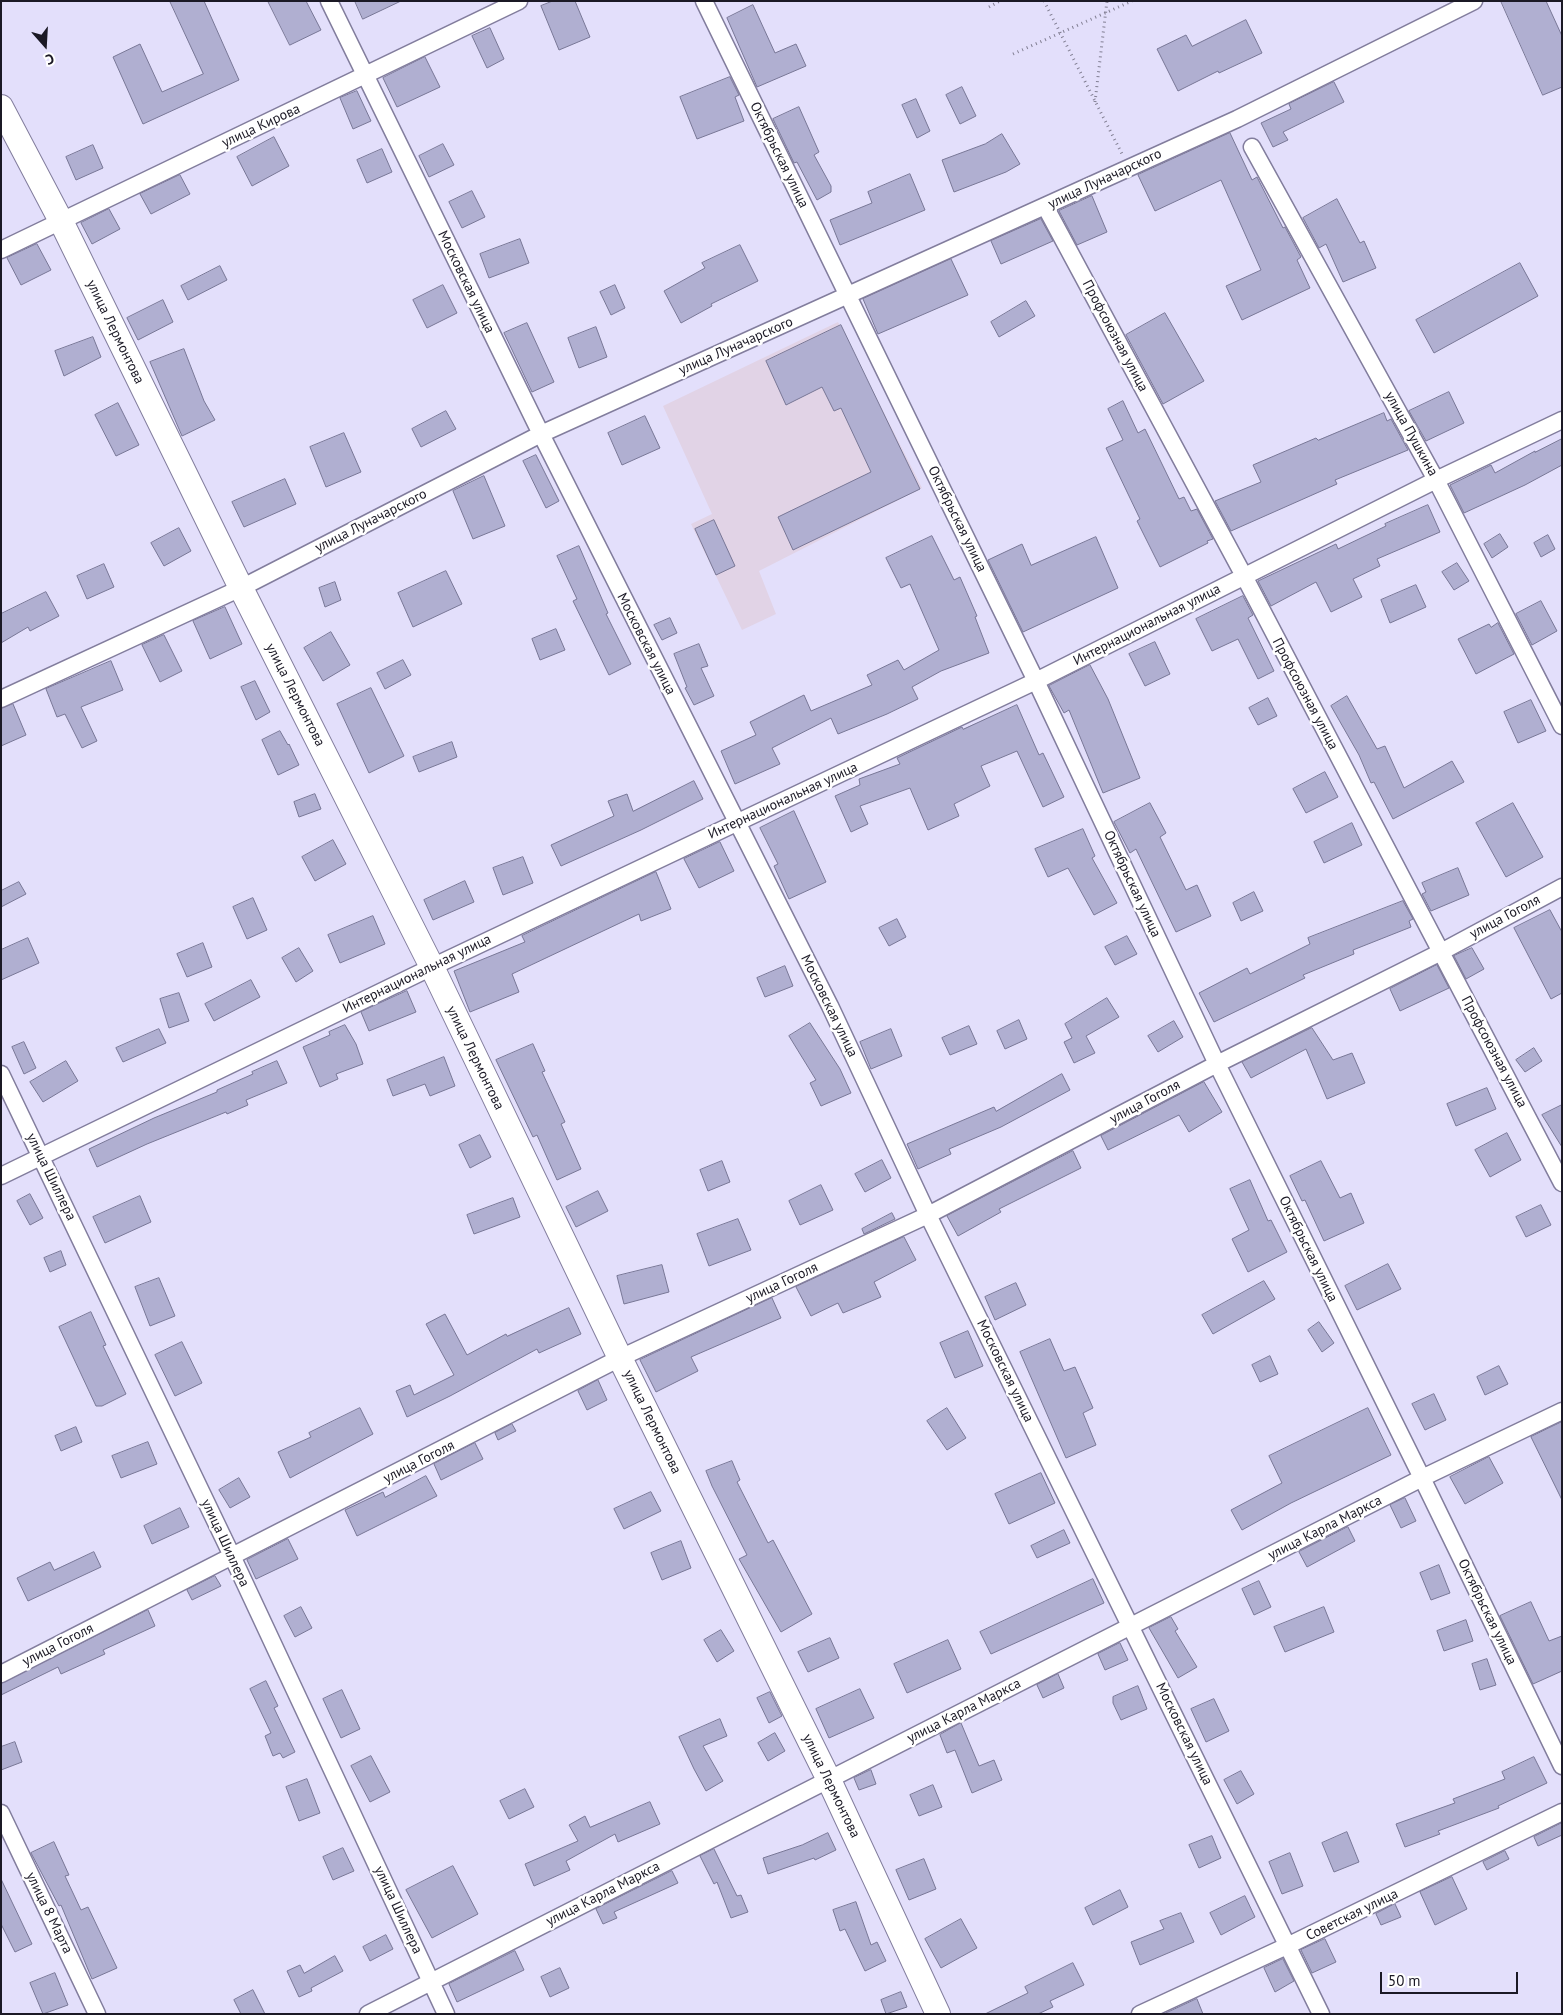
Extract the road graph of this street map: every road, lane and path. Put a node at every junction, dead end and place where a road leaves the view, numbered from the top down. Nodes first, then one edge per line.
1 (329, 1) edge
2 (519, 1) edge
3 (704, 1) edge
4 (1000, 1) edge
5 (1044, 1) edge
6 (1107, 1) edge
7 (1132, 1) edge
8 (1474, 1) edge
9 (989, 7) dead end
10 (1106, 13) junction
11 (1060, 33) junction
12 (1014, 54) dead end
13 (365, 76) junction
14 (1095, 102) junction
15 (1, 107) edge
16 (1252, 147) dead end
17 (1129, 168) junction
18 (1045, 206) junction
19 (61, 221) junction
20 (1, 250) edge
21 (847, 295) junction
22 (1562, 420) edge
23 (541, 434) junction
24 (1436, 480) junction
25 (1244, 576) junction
26 (241, 588) junction
27 (1036, 680) junction
28 (1, 699) edge
29 (1562, 726) edge
30 (736, 823) junction
31 (1562, 887) edge
32 (1441, 952) junction
33 (432, 967) junction
34 (1217, 1064) junction
35 (1, 1074) edge
36 (41, 1156) junction
37 (1, 1176) edge
38 (1562, 1183) edge
39 (928, 1215) junction
40 (620, 1358) junction
41 (1562, 1411) edge
42 (1422, 1478) junction
43 (233, 1558) junction
44 (1130, 1626) junction
45 (1, 1674) edge
46 (1562, 1766) edge
47 (829, 1780) junction
48 (1562, 1812) edge
49 (1, 1813) edge
50 (1289, 1945) junction
51 (432, 1982) junction
52 (97, 2014) edge
53 (368, 2014) edge
54 (446, 2014) edge
55 (938, 2014) edge
56 (1140, 2014) edge
57 (1321, 2014) edge

1 - 13 street, Московская улица
2 - 13 street, улица Кирова
3 - 21 street, Октябрьская улица
4 - 9 path
5 - 11 path
6 - 10 path
7 - 10 path
8 - 17 street, улица Луначарского
10 - 11 path
10 - 14 path
11 - 12 path
11 - 14 path
13 - 19 street, улица Кирова
13 - 23 street, Московская улица
14 - 17 path
15 - 19 street, улица Лермонтова
16 - 24 street, улица Пушкина
17 - 18 street, улица Луначарского
18 - 21 street, улица Луначарского
18 - 25 street, Профсоюзная улица
19 - 20 street, улица Кирова
19 - 26 street, улица Лермонтова
21 - 23 street, улица Луначарского
21 - 27 street, Октябрьская улица
22 - 24 street, Интернациональная улица
23 - 26 street, улица Луначарского
23 - 30 street, Московская улица
24 - 25 street, Интернациональная улица
24 - 29 street, улица Пушкина
25 - 27 street, Интернациональная улица
25 - 32 street, Профсоюзная улица
26 - 28 street, улица Луначарского
26 - 33 street, улица Лермонтова
27 - 30 street, Интернациональная улица
27 - 34 street, Октябрьская улица
30 - 33 street, Интернациональная улица
30 - 39 street, Московская улица
31 - 32 street, улица Гоголя
32 - 34 street, улица Гоголя
32 - 38 street, Профсоюзная улица
33 - 36 street, Интернациональная улица
33 - 40 street, улица Лермонтова
34 - 39 street, улица Гоголя
34 - 42 street, Октябрьская улица
35 - 36 street, улица Шиллера
36 - 37 street, Интернациональная улица
36 - 43 street, улица Шиллера
39 - 40 street, улица Гоголя
39 - 44 street, Московская улица
40 - 43 street, улица Гоголя
40 - 47 street, улица Лермонтова
41 - 42 street, улица Карла Маркса
42 - 44 street, улица Карла Маркса
42 - 46 street, Октябрьская улица
43 - 45 street, улица Гоголя
43 - 51 street, улица Шиллера
44 - 47 street, улица Карла Маркса
44 - 50 street, Московская улица
47 - 51 street, улица Карла Маркса
47 - 55 street, улица Лермонтова
48 - 50 street, Советская улица
49 - 52 street, улица 8 Марта
50 - 56 street, Советская улица
50 - 57 street, Московская улица
51 - 53 street, улица Карла Маркса
51 - 54 street, улица Шиллера

